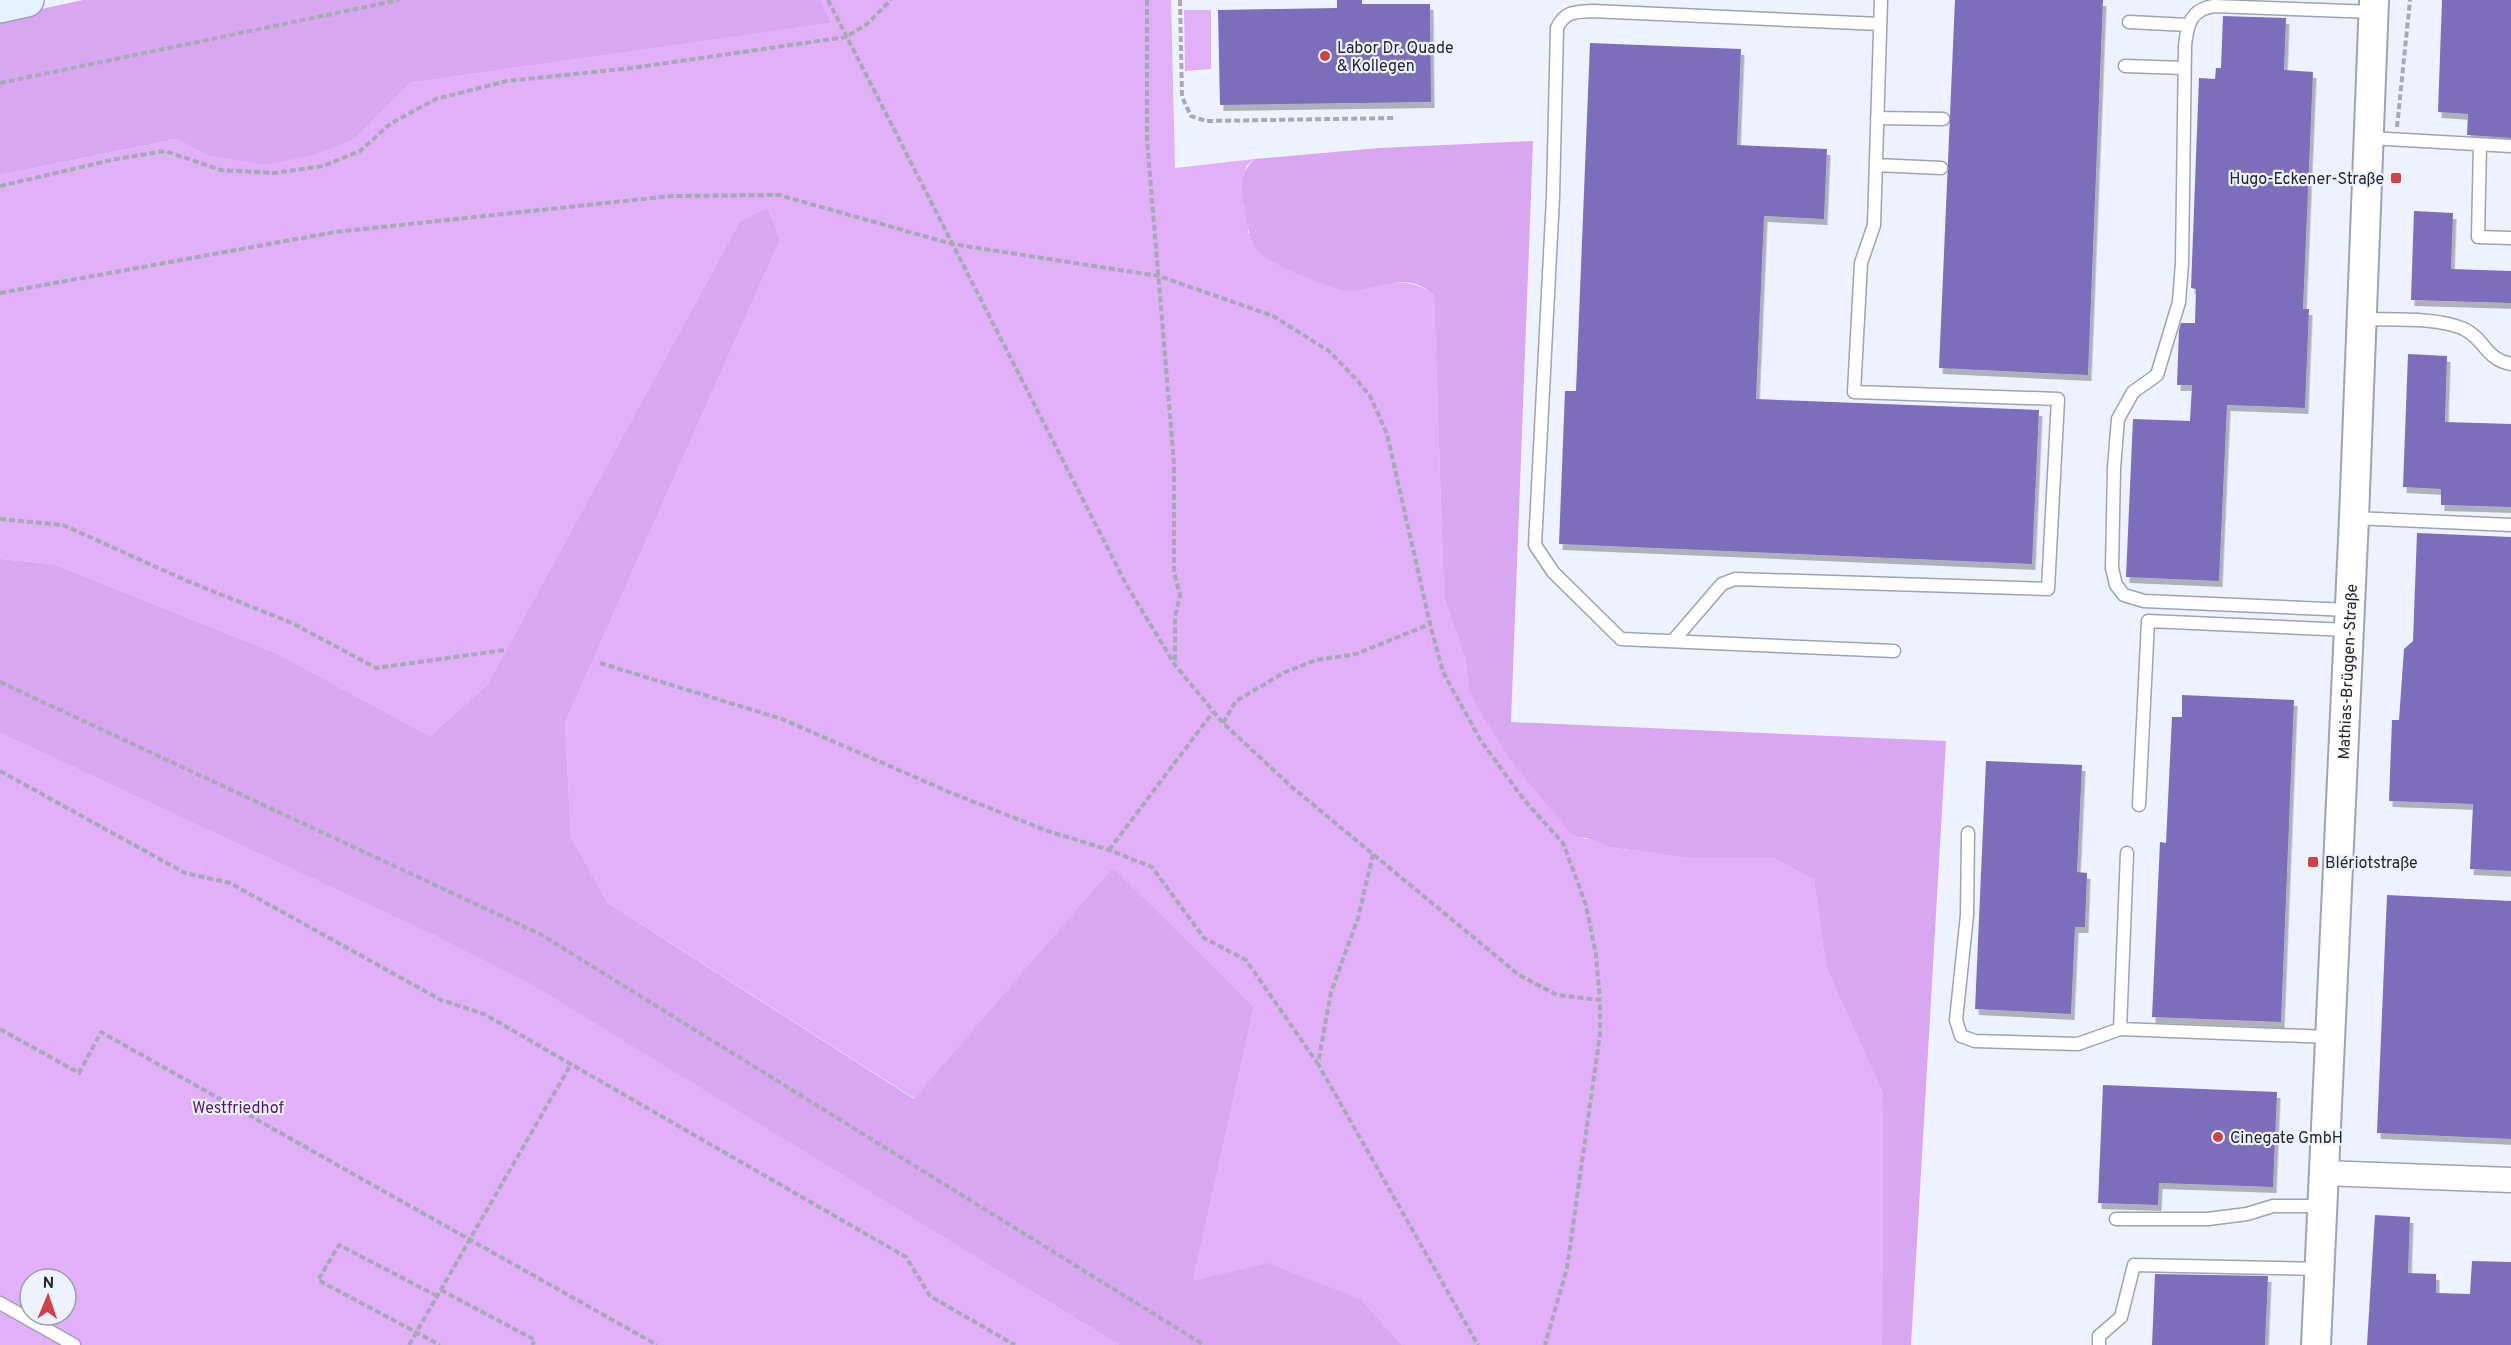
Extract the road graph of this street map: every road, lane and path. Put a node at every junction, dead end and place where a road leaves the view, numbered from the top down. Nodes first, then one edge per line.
1 (27, 0) edge
2 (399, 0) edge
3 (828, 0) edge
4 (891, 0) edge
5 (1146, 0) edge
6 (1180, 0) edge
7 (1881, 0) edge
8 (0, 6) edge
9 (2374, 6) edge
10 (2129, 22) dead end
11 (1880, 24) junction
12 (2188, 25) junction
13 (846, 37) junction
14 (2126, 66) dead end
15 (2184, 68) junction
16 (0, 83) edge
17 (1394, 118) dead end
18 (1877, 118) junction
19 (1943, 120) dead end
20 (2370, 138) junction
21 (2480, 145) junction
22 (2511, 146) edge
23 (1876, 165) junction
24 (1941, 168) dead end
25 (0, 186) edge
26 (2511, 238) edge
27 (952, 244) junction
28 (1159, 276) junction
29 (0, 293) edge
30 (2363, 319) junction
31 (2511, 364) edge
32 (2354, 518) junction
33 (0, 519) edge
34 (2511, 525) edge
35 (2348, 620) junction
36 (1430, 624) junction
37 (1673, 641) junction
38 (505, 650) dead end
39 (1894, 651) dead end
40 (600, 663) dead end
41 (1175, 665) junction
42 (0, 682) edge
43 (1213, 712) junction
44 (1223, 723) junction
45 (0, 771) edge
46 (2139, 806) dead end
47 (1968, 833) dead end
48 (1109, 850) junction
49 (2127, 853) dead end
50 (1373, 854) junction
51 (1600, 1000) junction
52 (0, 1029) edge
53 (2120, 1029) junction
54 (2329, 1037) junction
55 (571, 1064) junction
56 (1318, 1064) junction
57 (2323, 1173) junction
58 (2511, 1180) edge
59 (2322, 1206) junction
60 (2116, 1219) dead end
61 (469, 1241) junction
62 (2319, 1269) junction
63 (441, 1290) junction
64 (437, 1296) junction
65 (1, 1307) edge
66 (417, 1331) junction
67 (74, 1345) edge
68 (409, 1345) edge
69 (440, 1345) edge
70 (532, 1345) edge
71 (657, 1345) edge
72 (1015, 1345) edge
73 (1204, 1345) edge
74 (1478, 1345) edge
75 (1545, 1345) edge
76 (2099, 1345) edge
77 (2316, 1345) edge

1 - 8 main road
2 - 16 path
3 - 13 path
4 - 13 path
5 - 28 path
6 - 17 path
7 - 11 lane
9 - 12 lane
9 - 20 street, Mathias-Brüggen-Straße
10 - 12 lane
11 - 18 lane
11 - 37 lane
12 - 15 lane
13 - 25 path
13 - 27 path
14 - 15 lane
15 - 35 lane
18 - 19 lane
18 - 23 lane
20 - 21 lane
20 - 30 street, Mathias-Brüggen-Straße
21 - 22 lane
21 - 26 lane
23 - 24 lane
23 - 37 lane
27 - 28 path
27 - 29 path
27 - 41 path
28 - 36 path
28 - 41 path
30 - 31 lane
30 - 32 street, Mathias-Brüggen-Straße
32 - 34 lane
32 - 35 street, Mathias-Brüggen-Straße
33 - 38 path
35 - 46 lane
35 - 54 street, Mathias-Brüggen-Straße
36 - 44 path
36 - 51 path
37 - 39 lane
40 - 48 path
41 - 43 path
42 - 73 path
43 - 44 path
43 - 48 path
44 - 50 path
45 - 55 path
47 - 53 lane
48 - 56 path
49 - 53 lane
50 - 51 path
50 - 56 path
51 - 75 path
52 - 61 path
53 - 54 lane
54 - 57 street, Mathias-Brüggen-Straße
55 - 61 path
55 - 72 path
56 - 74 path
57 - 58 street
57 - 59 street, Mathias-Brüggen-Straße
59 - 60 lane
59 - 62 street, Mathias-Brüggen-Straße
61 - 63 path
61 - 71 path
62 - 76 lane
62 - 77 street, Mathias-Brüggen-Straße
63 - 64 path
63 - 70 path
64 - 66 path
64 - 66 path
65 - 67 lane
66 - 68 path
66 - 69 path

